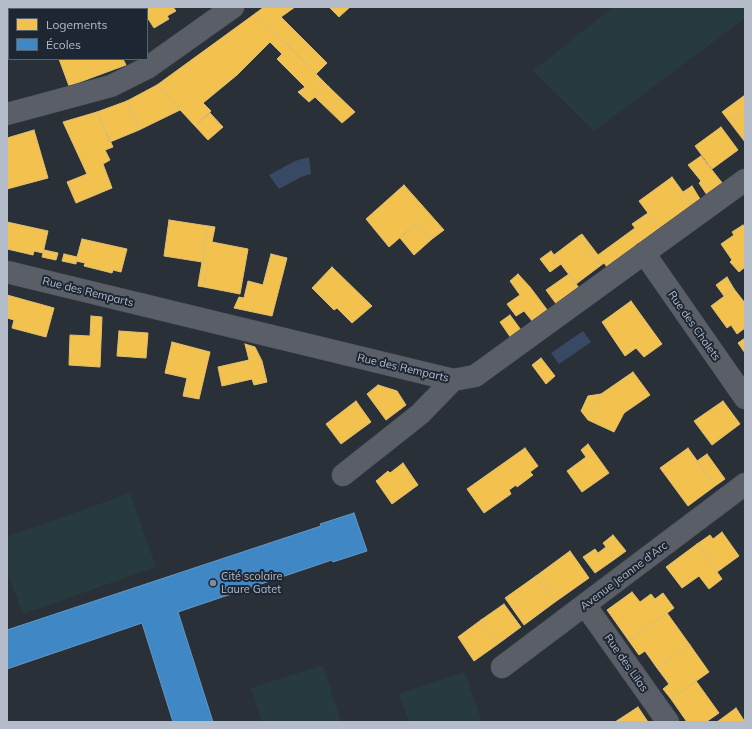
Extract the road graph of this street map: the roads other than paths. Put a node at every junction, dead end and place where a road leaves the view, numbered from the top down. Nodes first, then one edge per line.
1 (234, 7) edge
2 (7, 114) edge
3 (745, 180) edge
4 (644, 253) junction
5 (7, 272) edge
6 (453, 380) junction
7 (745, 398) edge
8 (343, 475) dead end
9 (745, 484) edge
10 (585, 605) junction
11 (502, 667) dead end
12 (668, 722) edge

1 - 2 street
3 - 4 street, Rue des Remparts
4 - 6 street, Rue des Remparts
4 - 7 street, Rue des Chalets
5 - 6 street, Rue des Remparts
6 - 8 street
9 - 10 street, Avenue Jeanne d'Arc
10 - 11 street, Avenue Jeanne d'Arc
10 - 12 street, Rue des Lilas

